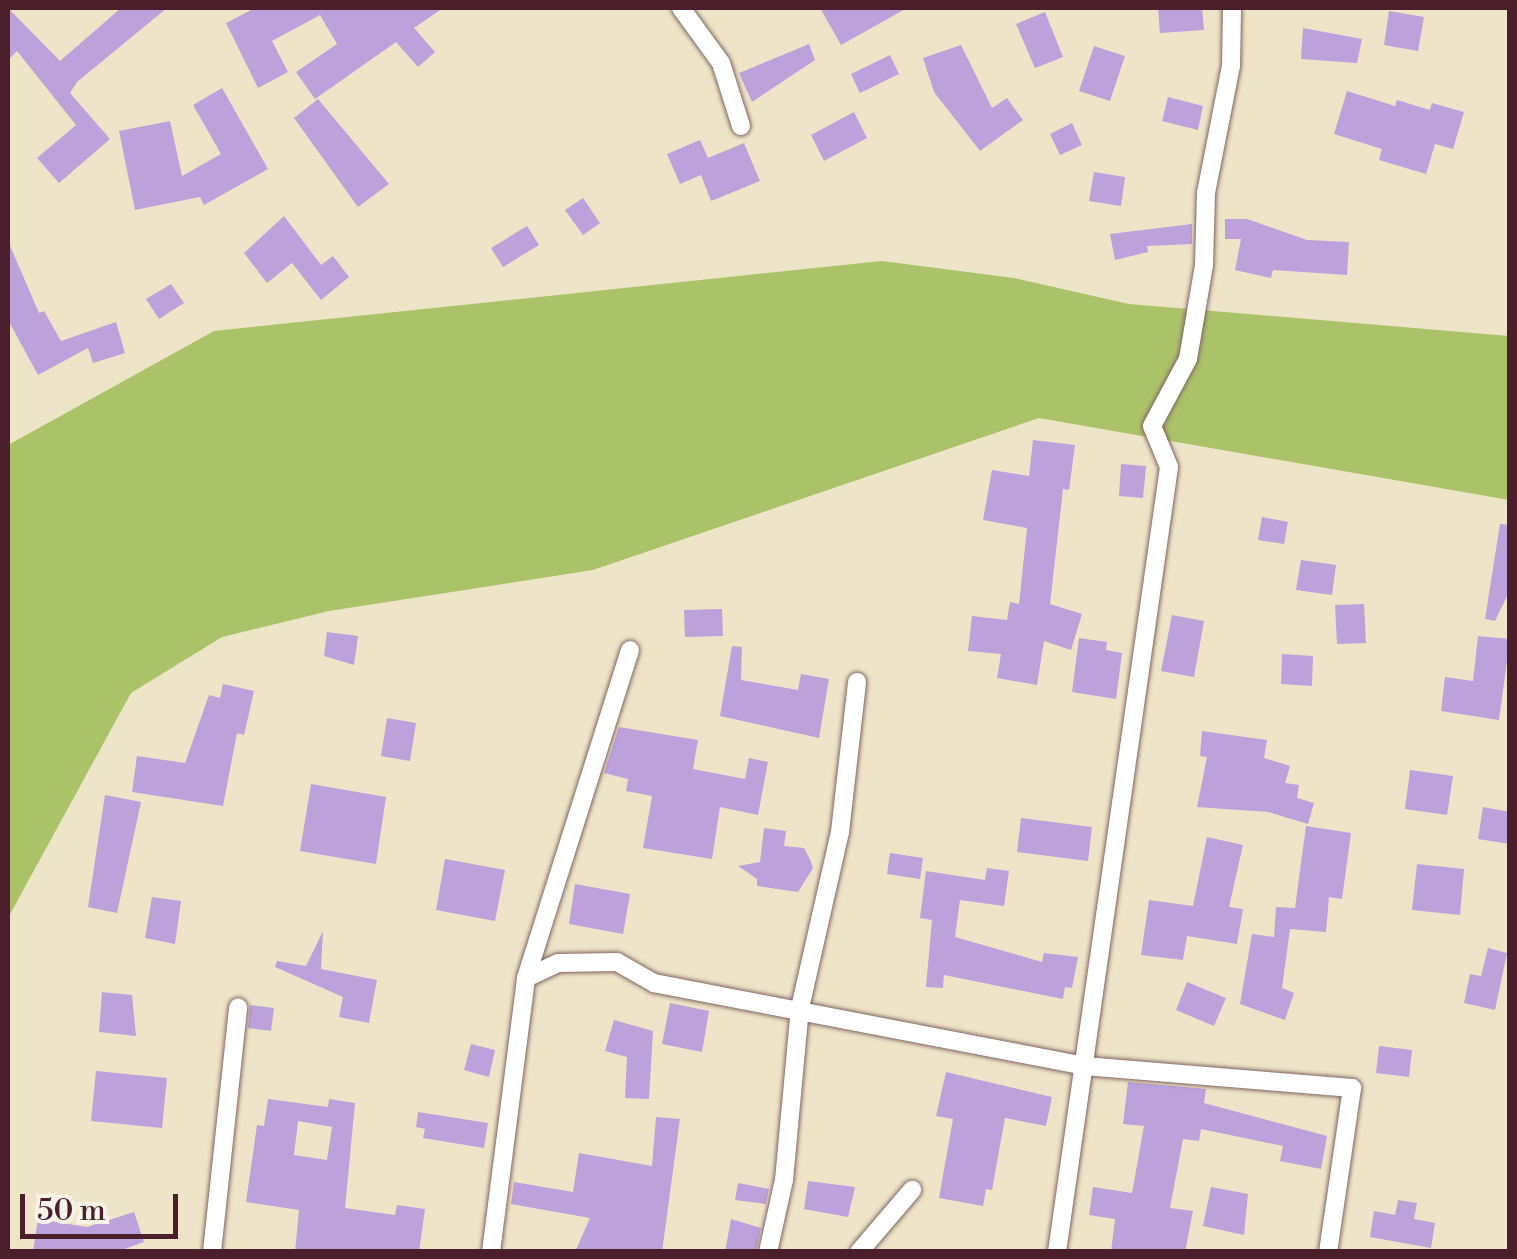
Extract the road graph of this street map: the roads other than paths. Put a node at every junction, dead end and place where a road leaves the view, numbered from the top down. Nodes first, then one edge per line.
1 (680, 8) edge
2 (1232, 8) edge
3 (741, 126) dead end
4 (630, 650) dead end
5 (857, 682) dead end
6 (526, 978) junction
7 (238, 1007) dead end
8 (800, 1008) junction
9 (1084, 1066) junction
10 (912, 1190) dead end
11 (212, 1252) edge
12 (491, 1252) edge
13 (768, 1252) edge
14 (858, 1252) edge
15 (1057, 1252) edge
16 (1328, 1252) edge

1 - 3 street
2 - 9 street
4 - 6 street
5 - 8 street
6 - 8 street
6 - 12 street
7 - 11 street
8 - 9 street
8 - 13 street
9 - 15 street
9 - 16 street
10 - 14 street

